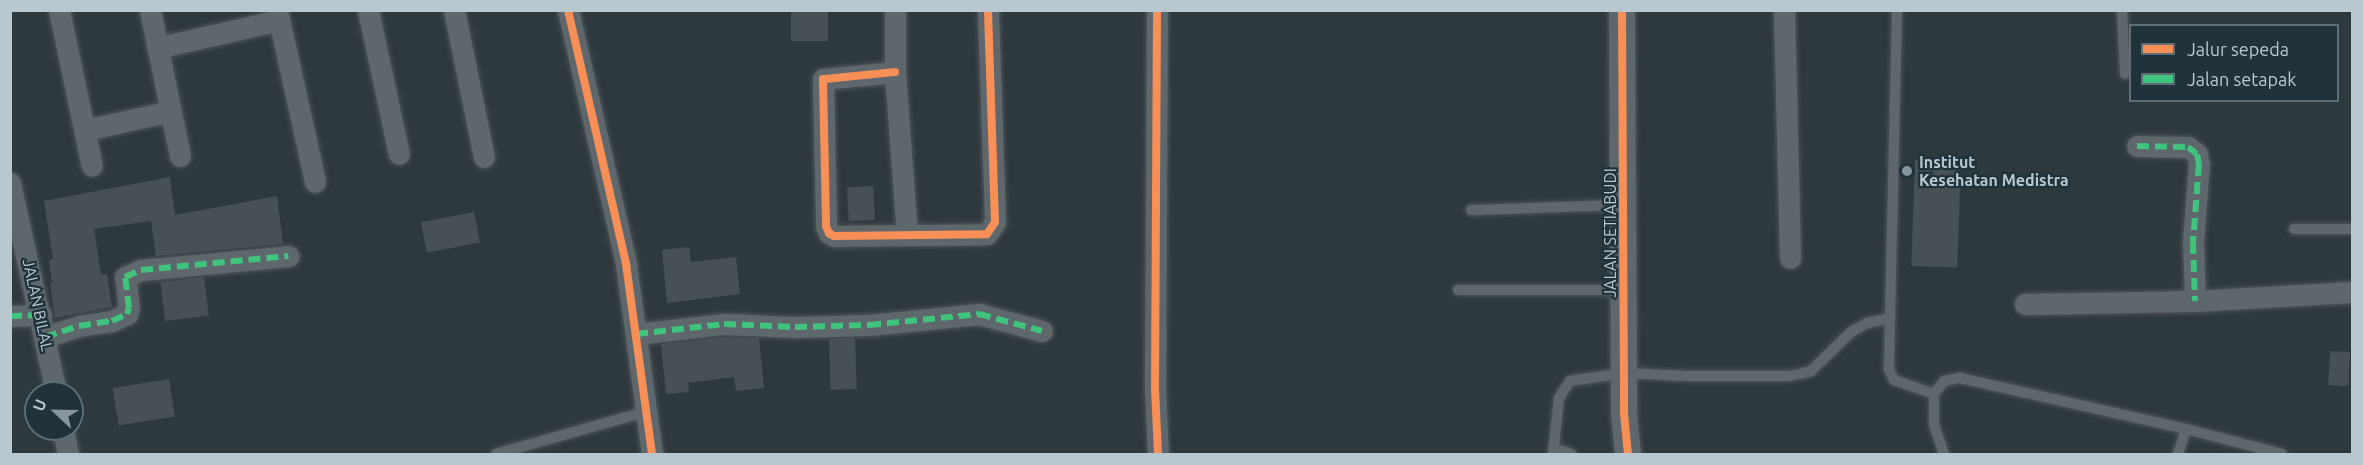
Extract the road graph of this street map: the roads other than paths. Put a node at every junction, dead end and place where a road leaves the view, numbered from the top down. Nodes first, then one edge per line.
1 (59, 10) edge
2 (150, 10) edge
3 (368, 10) edge
4 (454, 10) edge
5 (568, 10) edge
6 (895, 10) edge
7 (988, 10) edge
8 (1157, 10) edge
9 (1622, 10) edge
10 (1784, 10) edge
11 (1897, 10) edge
12 (2122, 10) edge
13 (278, 15) edge
14 (157, 48) junction
15 (895, 72) junction
16 (2125, 74) dead end
17 (171, 111) junction
18 (85, 130) junction
19 (2137, 146) dead end
20 (399, 154) dead end
21 (180, 156) dead end
22 (484, 157) dead end
23 (92, 166) dead end
24 (315, 182) dead end
25 (10, 183) edge
26 (1623, 205) junction
27 (1471, 210) dead end
28 (2294, 229) dead end
29 (2352, 229) edge
30 (907, 235) junction
31 (288, 256) dead end
32 (1790, 258) dead end
33 (1458, 290) dead end
34 (1623, 290) junction
35 (2352, 292) edge
36 (2195, 301) junction
37 (2025, 304) dead end
38 (41, 315) junction
39 (10, 316) edge
40 (1890, 318) junction
41 (1042, 331) dead end
42 (636, 334) junction
43 (45, 338) junction
44 (1624, 372) junction
45 (54, 381) edge
46 (1934, 394) junction
47 (644, 412) junction
48 (2186, 429) junction
49 (1553, 451) edge
50 (1628, 451) edge
51 (496, 454) edge
52 (652, 454) edge
53 (1158, 454) edge
54 (1571, 454) edge
55 (1944, 454) edge
56 (2178, 454) edge
57 (2282, 454) edge

1 - 18 street
2 - 14 street
3 - 20 street
4 - 22 street
5 - 42 street
6 - 15 street
7 - 30 street
8 - 53 street
9 - 26 street, JALAN SETIABUDI
10 - 32 street
11 - 40 lane
12 - 16 lane
13 - 14 street
13 - 24 street
14 - 17 street
15 - 30 street
15 - 30 street
17 - 18 street
17 - 21 street
18 - 23 street
19 - 36 street
25 - 38 street, JALAN BILAL
26 - 27 lane
26 - 34 street, JALAN SETIABUDI
28 - 29 lane
31 - 43 street
33 - 34 lane
34 - 44 street, JALAN SETIABUDI
35 - 36 street
36 - 37 street
38 - 39 street
38 - 43 street, JALAN BILAL
40 - 44 lane
40 - 46 lane
41 - 42 street
42 - 47 street
43 - 45 street, JALAN BILAL
44 - 49 lane
44 - 50 street, JALAN SETIABUDI
46 - 48 lane
46 - 55 lane
47 - 51 lane
47 - 52 street
48 - 56 lane
48 - 57 lane
49 - 54 lane

